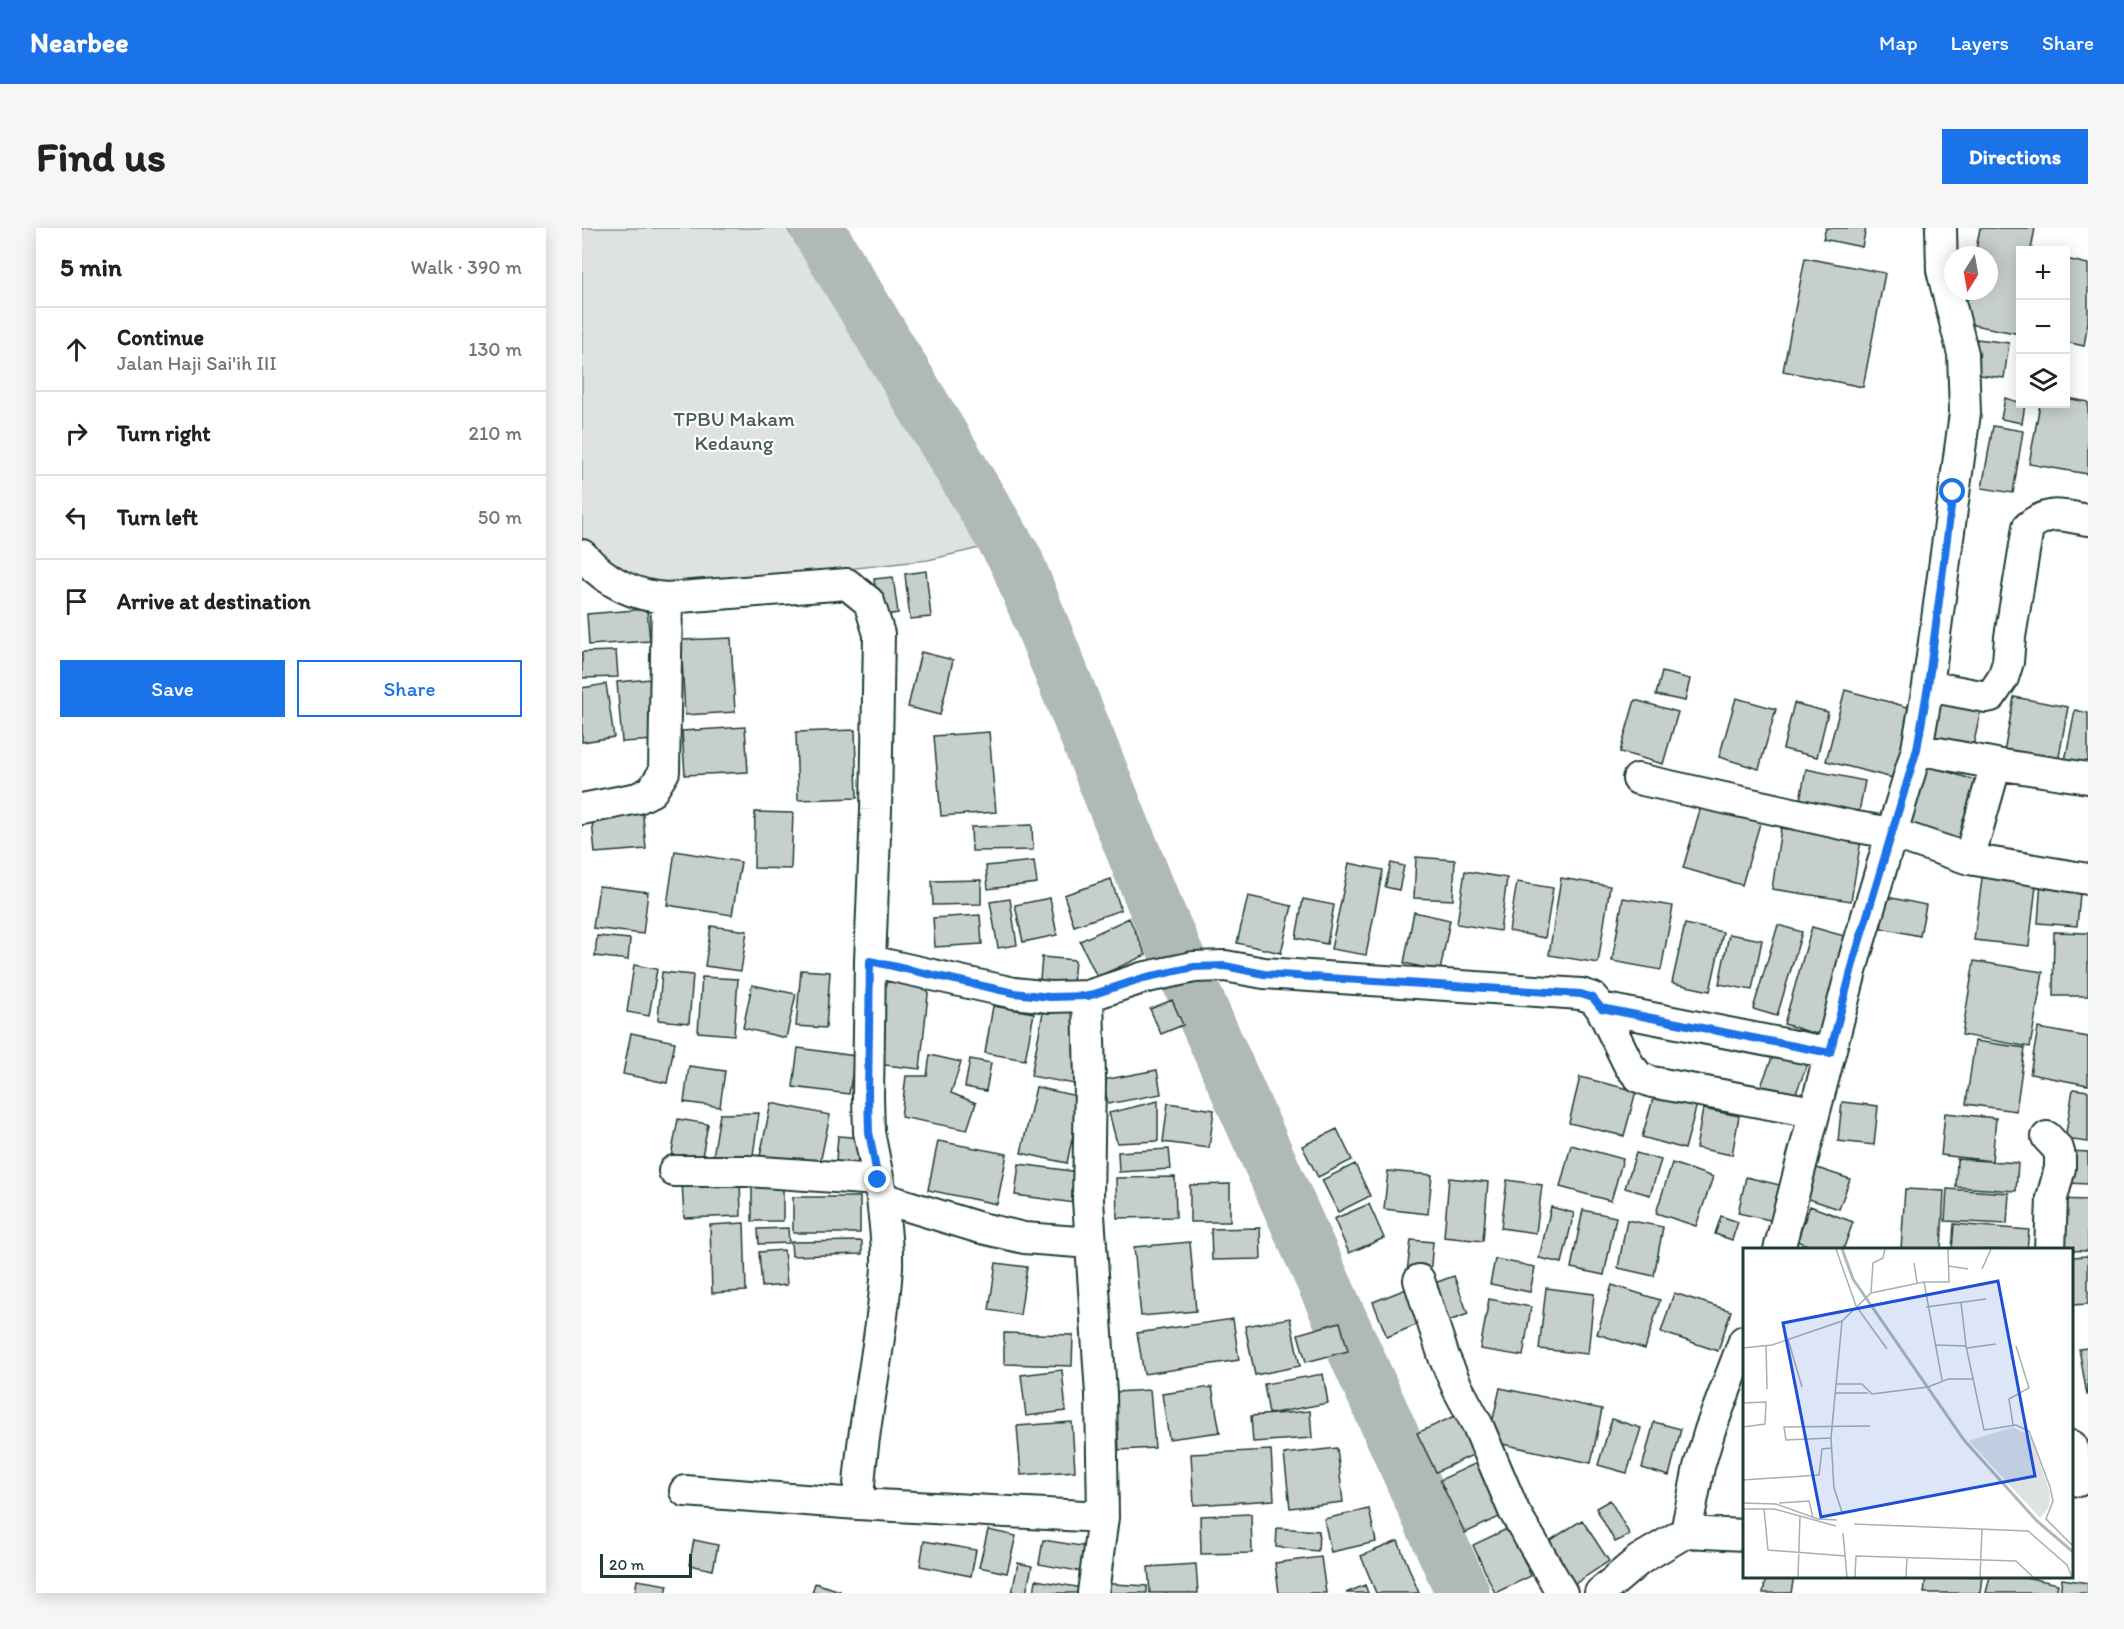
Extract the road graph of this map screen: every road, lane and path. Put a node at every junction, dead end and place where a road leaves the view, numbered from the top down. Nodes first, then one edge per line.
1 (1941, 228) edge
2 (2088, 520) edge
3 (582, 555) edge
4 (667, 598) junction
5 (1928, 686) junction
6 (1917, 749) junction
7 (1996, 764) junction
8 (2088, 778) edge
9 (1638, 779) dead end
10 (582, 809) edge
11 (1892, 833) junction
12 (1970, 859) junction
13 (2088, 879) edge
14 (870, 961) junction
15 (1088, 996) junction
16 (1601, 1008) junction
17 (1830, 1053) junction
18 (1814, 1112) junction
19 (2047, 1137) dead end
20 (674, 1171) dead end
21 (880, 1189) junction
22 (1091, 1243) junction
23 (1780, 1248) edge
24 (2050, 1248) edge
25 (1419, 1280) dead end
26 (1743, 1344) edge
27 (2073, 1451) edge
28 (2079, 1480) edge
29 (685, 1491) dead end
30 (858, 1504) junction
31 (1103, 1517) junction
32 (1686, 1532) junction
33 (1743, 1535) edge
34 (1093, 1593) edge
35 (1562, 1593) edge
36 (1600, 1593) edge

1 - 5 street
2 - 5 street
3 - 4 street
4 - 10 street
4 - 14 street
5 - 6 street
6 - 7 street
6 - 11 street
7 - 8 street
7 - 12 street
9 - 11 street
11 - 12 street
11 - 17 street
12 - 13 street
14 - 15 street
14 - 21 street
15 - 16 street
15 - 22 street
16 - 17 street
16 - 18 street
17 - 18 street
18 - 23 street
19 - 24 street
20 - 21 street
21 - 22 street
21 - 30 street
22 - 31 street
25 - 35 street
26 - 32 street
27 - 28 street
29 - 30 street
30 - 31 street
31 - 34 street
32 - 33 street
32 - 36 street

